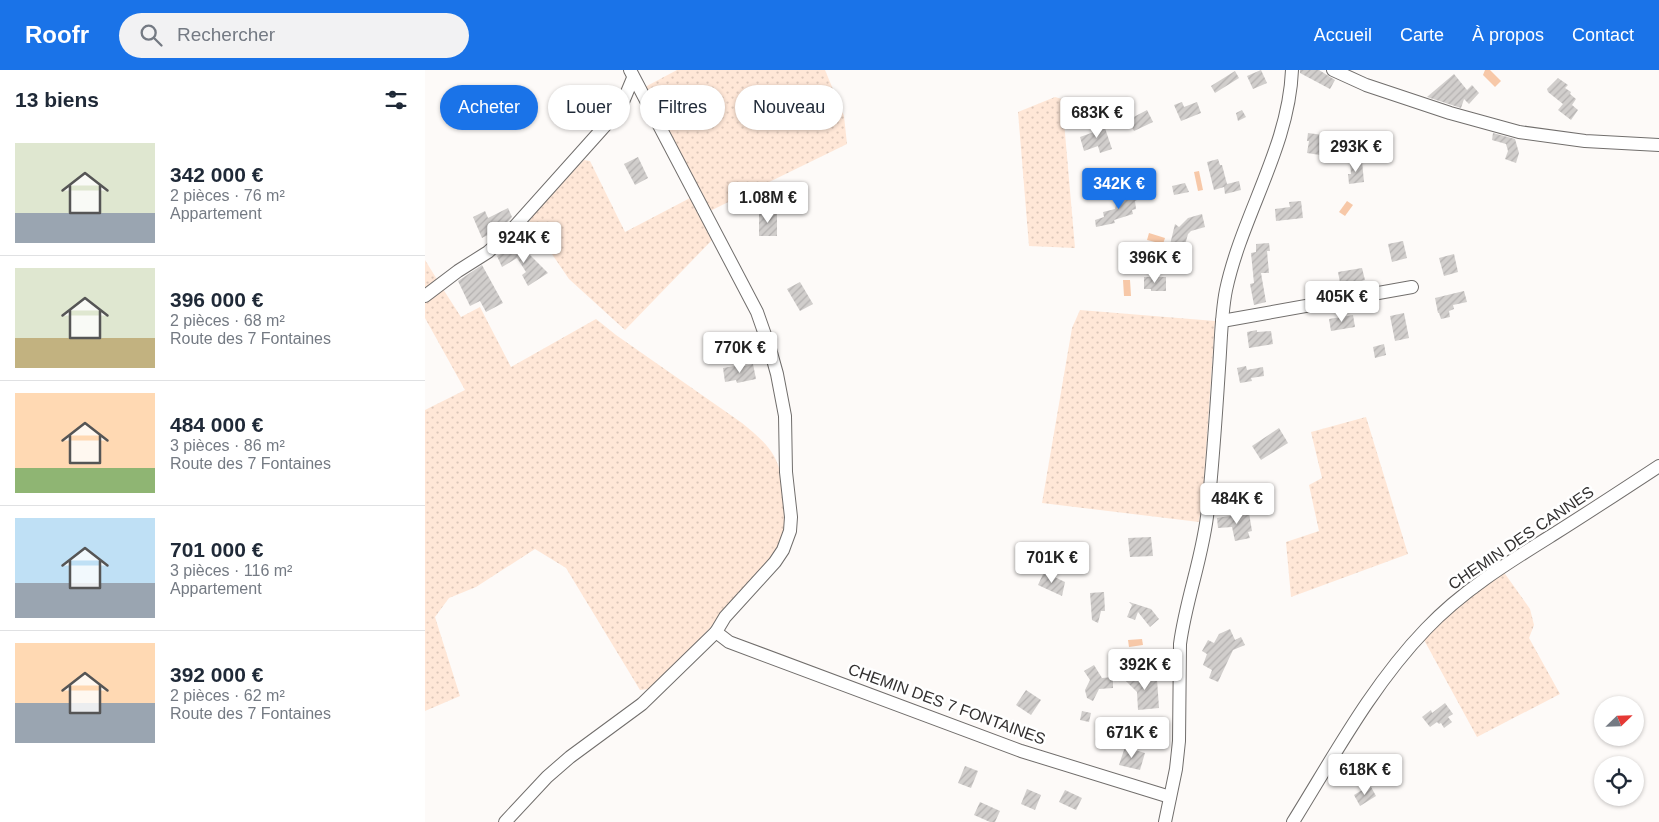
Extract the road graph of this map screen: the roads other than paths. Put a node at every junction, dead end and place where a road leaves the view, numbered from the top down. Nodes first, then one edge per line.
1 (1292, 70) edge
2 (1333, 70) edge
3 (632, 74) edge
4 (1659, 145) edge
5 (1412, 287) dead end
6 (425, 296) edge
7 (1222, 321) junction
8 (1659, 466) edge
9 (716, 632) junction
10 (1170, 797) junction
11 (505, 822) edge
12 (1165, 822) edge
13 (1293, 822) edge

1 - 7 street
2 - 4 street
3 - 6 street
3 - 9 street
5 - 7 street
7 - 10 street
8 - 13 street, CHEMIN DES CANNES
9 - 10 street, CHEMIN DES 7 FONTAINES
9 - 11 street
10 - 12 street

